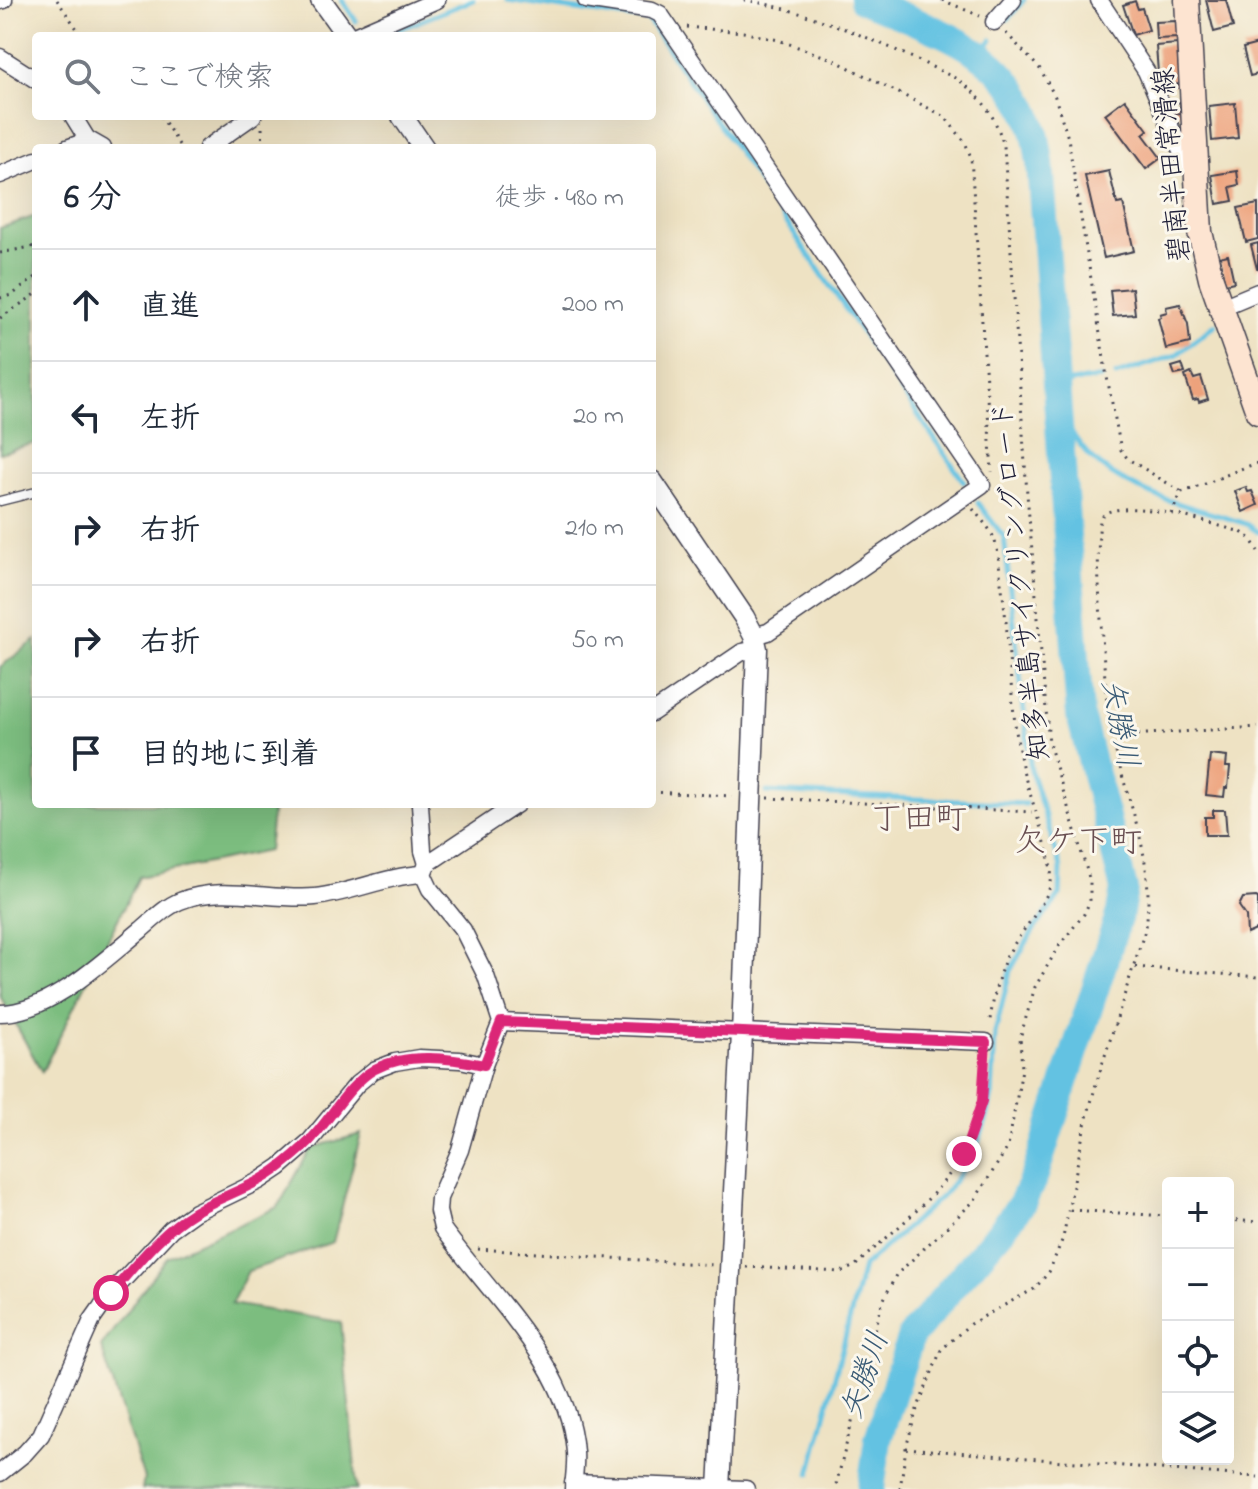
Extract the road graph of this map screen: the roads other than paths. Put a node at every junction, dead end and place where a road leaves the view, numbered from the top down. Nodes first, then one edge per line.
1 (321, 0) edge
2 (437, 0) edge
3 (586, 0) edge
4 (1013, 0) edge
5 (1099, 0) edge
6 (1187, 0) edge
7 (411, 6) edge
8 (994, 22) road end
9 (344, 32) edge
10 (362, 32) edge
11 (0, 57) edge
12 (32, 77) edge
13 (76, 120) edge
14 (247, 120) edge
15 (405, 120) edge
16 (94, 144) edge
17 (213, 144) edge
18 (421, 144) edge
19 (32, 162) edge
20 (1196, 174) junction
21 (0, 175) edge
22 (1258, 292) edge
23 (1222, 307) junction
24 (1258, 412) edge
25 (656, 487) edge
26 (32, 493) edge
27 (0, 501) edge
28 (756, 642) junction
29 (656, 710) edge
30 (420, 808) edge
31 (511, 808) edge
32 (425, 869) junction
33 (0, 1013) edge
34 (501, 1022) junction
35 (742, 1033) junction
36 (986, 1042) road end
37 (484, 1065) junction
38 (0, 1473) edge
39 (573, 1486) edge
40 (719, 1489) edge
41 (746, 1489) edge

1 - 9 street
2 - 7 street
3 - 28 street
4 - 8 street
5 - 20 street
6 - 20 main road, 碧南半田常滑線
7 - 10 street
11 - 12 street
13 - 16 street
14 - 17 street
15 - 18 street
19 - 21 street
20 - 23 main road, 碧南半田常滑線
22 - 23 street
23 - 24 main road, 碧南半田常滑線
25 - 28 street
26 - 27 lane
28 - 29 street
28 - 35 street
30 - 32 street
31 - 32 street
32 - 33 street
32 - 34 street
34 - 35 street
34 - 37 street
35 - 36 street
35 - 40 street
37 - 38 street
37 - 39 street
39 - 40 street
40 - 41 street

